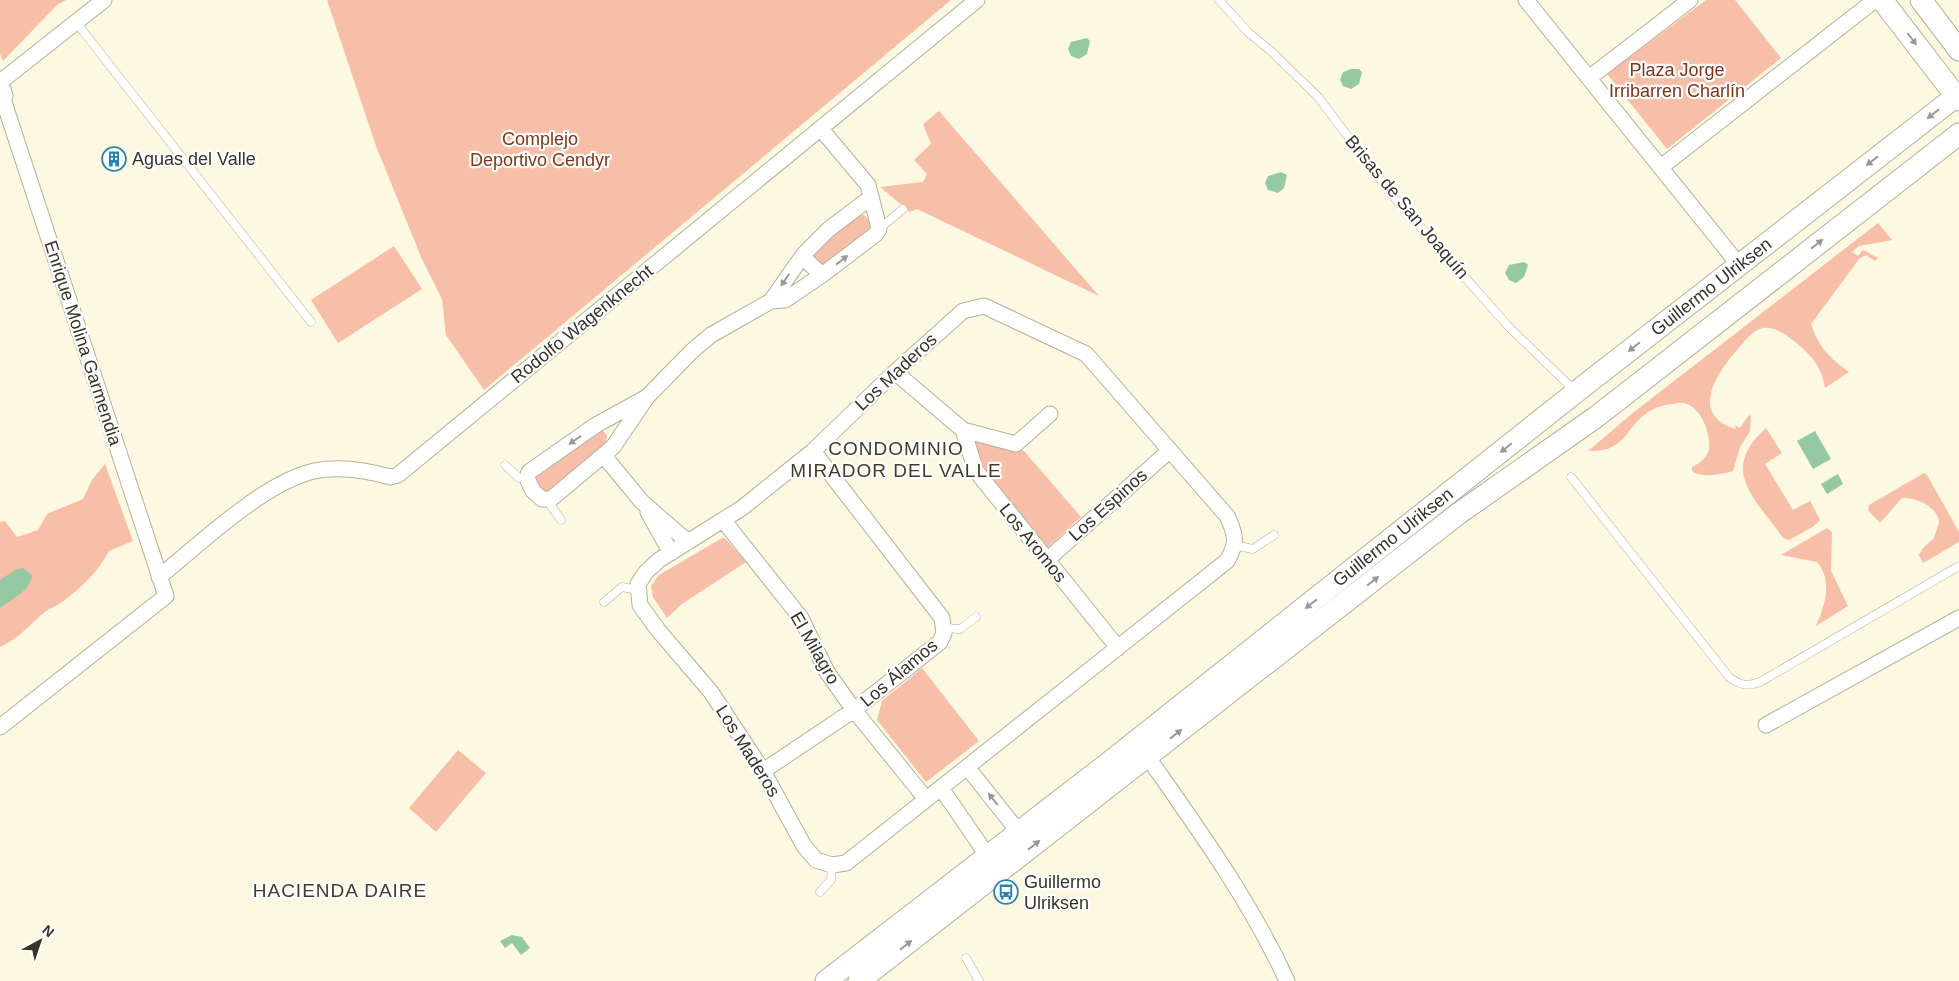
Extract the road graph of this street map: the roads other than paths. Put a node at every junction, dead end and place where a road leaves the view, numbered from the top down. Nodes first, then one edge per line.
1 (104, 0) edge
2 (977, 0) edge
3 (1219, 0) edge
4 (1526, 0) edge
5 (1690, 0) edge
6 (1876, 0) edge
7 (1882, 0) edge
8 (1921, 0) edge
9 (75, 21) junction
10 (1959, 50) edge
11 (1589, 78) junction
12 (0, 91) edge
13 (1958, 97) edge
14 (821, 129) junction
15 (1911, 132) junction
16 (1959, 134) edge
17 (1661, 167) junction
18 (1912, 171) junction
19 (870, 198) junction
20 (904, 209) dead end
21 (879, 229) junction
22 (804, 254) junction
23 (1739, 265) junction
24 (822, 275) junction
25 (771, 301) junction
26 (310, 322) dead end
27 (894, 372) junction
28 (1576, 392) junction
29 (646, 397) junction
30 (1050, 414) dead end
31 (596, 425) junction
32 (963, 430) junction
33 (608, 451) junction
34 (813, 451) junction
35 (1169, 451) junction
36 (505, 465) dead end
37 (1571, 477) dead end
38 (527, 478) junction
39 (547, 500) junction
40 (642, 502) junction
41 (561, 520) dead end
42 (723, 520) junction
43 (1274, 535) dead end
44 (688, 542) junction
45 (1234, 545) junction
46 (671, 553) junction
47 (1047, 560) junction
48 (1959, 566) edge
49 (159, 577) junction
50 (638, 590) junction
51 (604, 602) dead end
52 (976, 617) dead end
53 (1959, 618) edge
54 (944, 628) junction
55 (1118, 648) junction
56 (854, 710) junction
57 (1766, 724) dead end
58 (0, 727) edge
59 (1147, 756) junction
60 (967, 767) junction
61 (763, 771) junction
62 (941, 788) junction
63 (926, 799) junction
64 (1018, 831) junction
65 (987, 855) junction
66 (832, 865) junction
67 (820, 892) dead end
68 (966, 958) dead end
69 (826, 981) edge
70 (859, 981) edge
71 (979, 981) edge
72 (1287, 981) edge

1 - 9 street
2 - 14 street, Rodolfo Wagenknecht
3 - 28 lane, Brisas de San Joaquín
4 - 11 street
5 - 11 street
6 - 17 street
7 -> 13 main road
8 - 10 main road
9 - 12 street
9 - 26 lane
11 - 17 street
12 - 49 street, Enrique Molina Garmendia
13 -> 15 main road, Guillermo Ulriksen
14 - 19 street
14 - 49 street, Rodolfo Wagenknecht
15 - 18 main road
15 -> 23 main road, Guillermo Ulriksen
16 - 18 main road, Guillermo Ulriksen
17 - 23 street
59 -> 18 main road, Guillermo Ulriksen
19 - 21 street
19 - 22 street
20 - 21 lane
24 -> 21 street
22 - 24 street
22 -> 25 street
23 -> 28 main road, Guillermo Ulriksen
24 - 25 street
25 - 29 street
27 - 32 street
27 - 34 street, Los Maderos
27 - 35 street, Los Maderos
28 -> 64 main road, Guillermo Ulriksen
29 - 31 street
29 - 33 street
30 - 32 street
31 - 33 street
31 -> 38 street
32 - 47 street, Los Aromos
33 - 39 street
33 - 40 street
34 - 42 street, Los Maderos
34 - 54 street, Los Álamos
35 - 45 street, Los Maderos
35 - 47 street, Los Espinos
36 - 38 lane
37 - 48 lane
38 - 39 street
39 - 41 lane
40 - 44 street
40 - 46 street
42 - 44 street, Los Maderos
42 - 56 street, El Milagro
43 - 45 lane
44 - 46 street, Los Maderos
45 - 55 street
46 - 50 street, Los Maderos
47 - 55 street, Los Aromos
49 - 58 street, Enrique Molina Garmendia
50 - 51 lane
50 - 61 street, Los Maderos
52 - 54 lane
53 - 57 street
54 - 56 street, Los Álamos
55 - 60 street
56 - 61 street, Los Álamos
56 - 63 street, El Milagro
70 -> 59 main road, Guillermo Ulriksen
59 - 72 street
60 - 62 street
64 -> 60 street
61 - 66 street, Los Maderos
62 - 63 street
62 - 65 street
63 - 66 street
64 - 65 main road, Guillermo Ulriksen
65 - 69 main road, Guillermo Ulriksen
66 - 67 lane
68 - 71 lane

